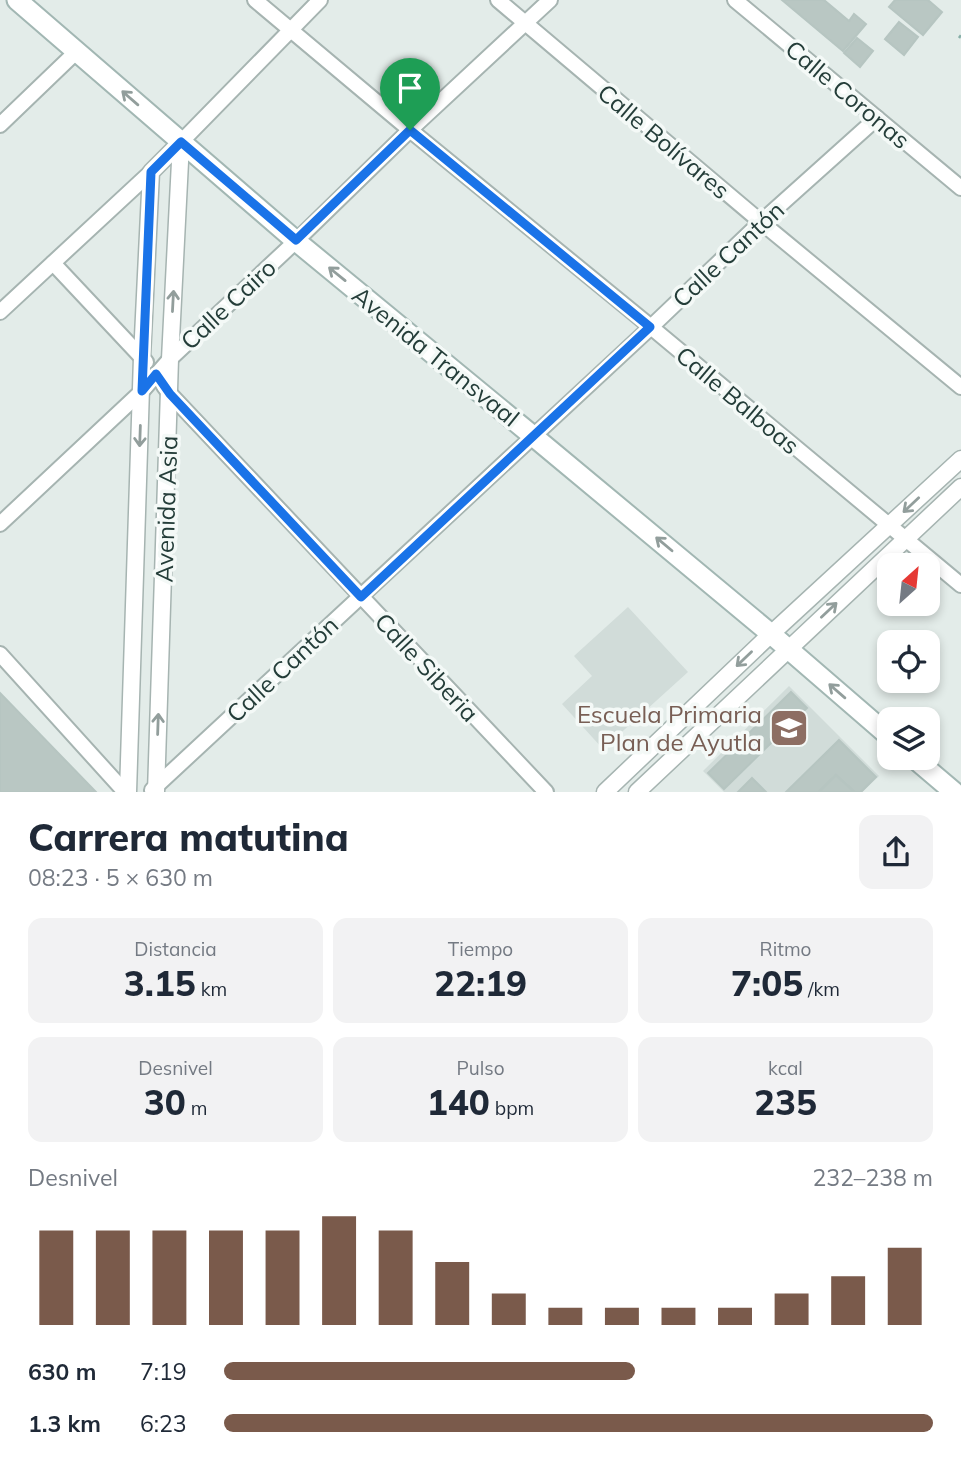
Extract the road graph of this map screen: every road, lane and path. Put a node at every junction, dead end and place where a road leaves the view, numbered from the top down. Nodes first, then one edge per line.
1 (17, 0) edge
2 (255, 0) edge
3 (320, 0) edge
4 (498, 0) edge
5 (550, 0) edge
6 (735, 0) edge
7 (524, 23) junction
8 (291, 30) junction
9 (76, 52) junction
10 (877, 118) junction
11 (0, 125) edge
12 (410, 130) junction
13 (181, 142) junction
14 (151, 172) junction
15 (961, 188) edge
16 (761, 222) junction
17 (296, 240) junction
18 (53, 263) junction
19 (0, 312) edge
20 (650, 327) junction
21 (142, 357) junction
22 (170, 359) junction
23 (156, 374) junction
24 (961, 387) edge
25 (142, 391) junction
26 (170, 394) junction
27 (533, 436) junction
28 (961, 459) edge
29 (961, 487) edge
30 (0, 524) edge
31 (888, 526) junction
32 (906, 540) junction
33 (961, 585) edge
34 (361, 597) junction
35 (771, 634) junction
36 (788, 649) junction
37 (0, 654) edge
38 (877, 726) edge
39 (928, 770) edge
40 (154, 790) edge
41 (127, 792) edge
42 (546, 792) edge
43 (605, 792) edge
44 (637, 792) edge
45 (954, 792) edge

1 - 9 main road, Avenida Transvaal
2 - 8 street, Calle Balboas
3 - 8 street
4 - 7 street, Calle Bolívares
5 - 7 street, Calle Cairo
6 - 10 street, Calle Coronas
7 - 12 street, Calle Cairo
7 - 16 street, Calle Bolívares
8 - 12 street, Calle Balboas
8 - 13 street
9 - 11 street
13 -> 9 main road, Avenida Transvaal
10 - 15 street, Calle Coronas
10 - 16 street, Calle Cantón
12 - 17 street, Calle Cairo
12 - 20 street, Calle Balboas
13 - 14 street
13 - 17 main road, Avenida Transvaal
22 -> 13 street, Avenida Asia
14 - 18 street
14 - 21 street, Avenida Asia
16 - 20 street, Calle Cantón
16 - 24 street, Calle Bolívares
17 - 22 street, Calle Cairo
27 -> 17 main road, Avenida Transvaal
18 - 19 street
18 - 21 street, Calle Siberia
20 - 27 street, Calle Cantón
20 - 31 street, Calle Balboas
21 - 23 street, Calle Siberia
21 - 25 street, Avenida Asia
22 - 23 street, Calle Cairo
22 - 26 street, Avenida Asia
23 - 25 street, Calle Cairo
23 - 26 street, Calle Siberia
25 - 30 street, Calle Cairo
25 -> 41 street, Avenida Asia
26 - 34 street, Calle Siberia
40 -> 26 street, Avenida Asia
27 - 34 street, Calle Cantón
35 -> 27 main road, Avenida Transvaal
28 -> 31 street
29 - 32 street
31 - 32 street, Calle Balboas
31 - 35 street
32 - 33 street, Calle Balboas
36 -> 32 street
34 - 40 street, Calle Cantón
34 - 42 street, Calle Siberia
35 - 36 main road, Avenida Transvaal
35 -> 43 street
38 -> 36 main road, Avenida Transvaal
36 - 44 street
37 - 41 street
39 - 45 main road

